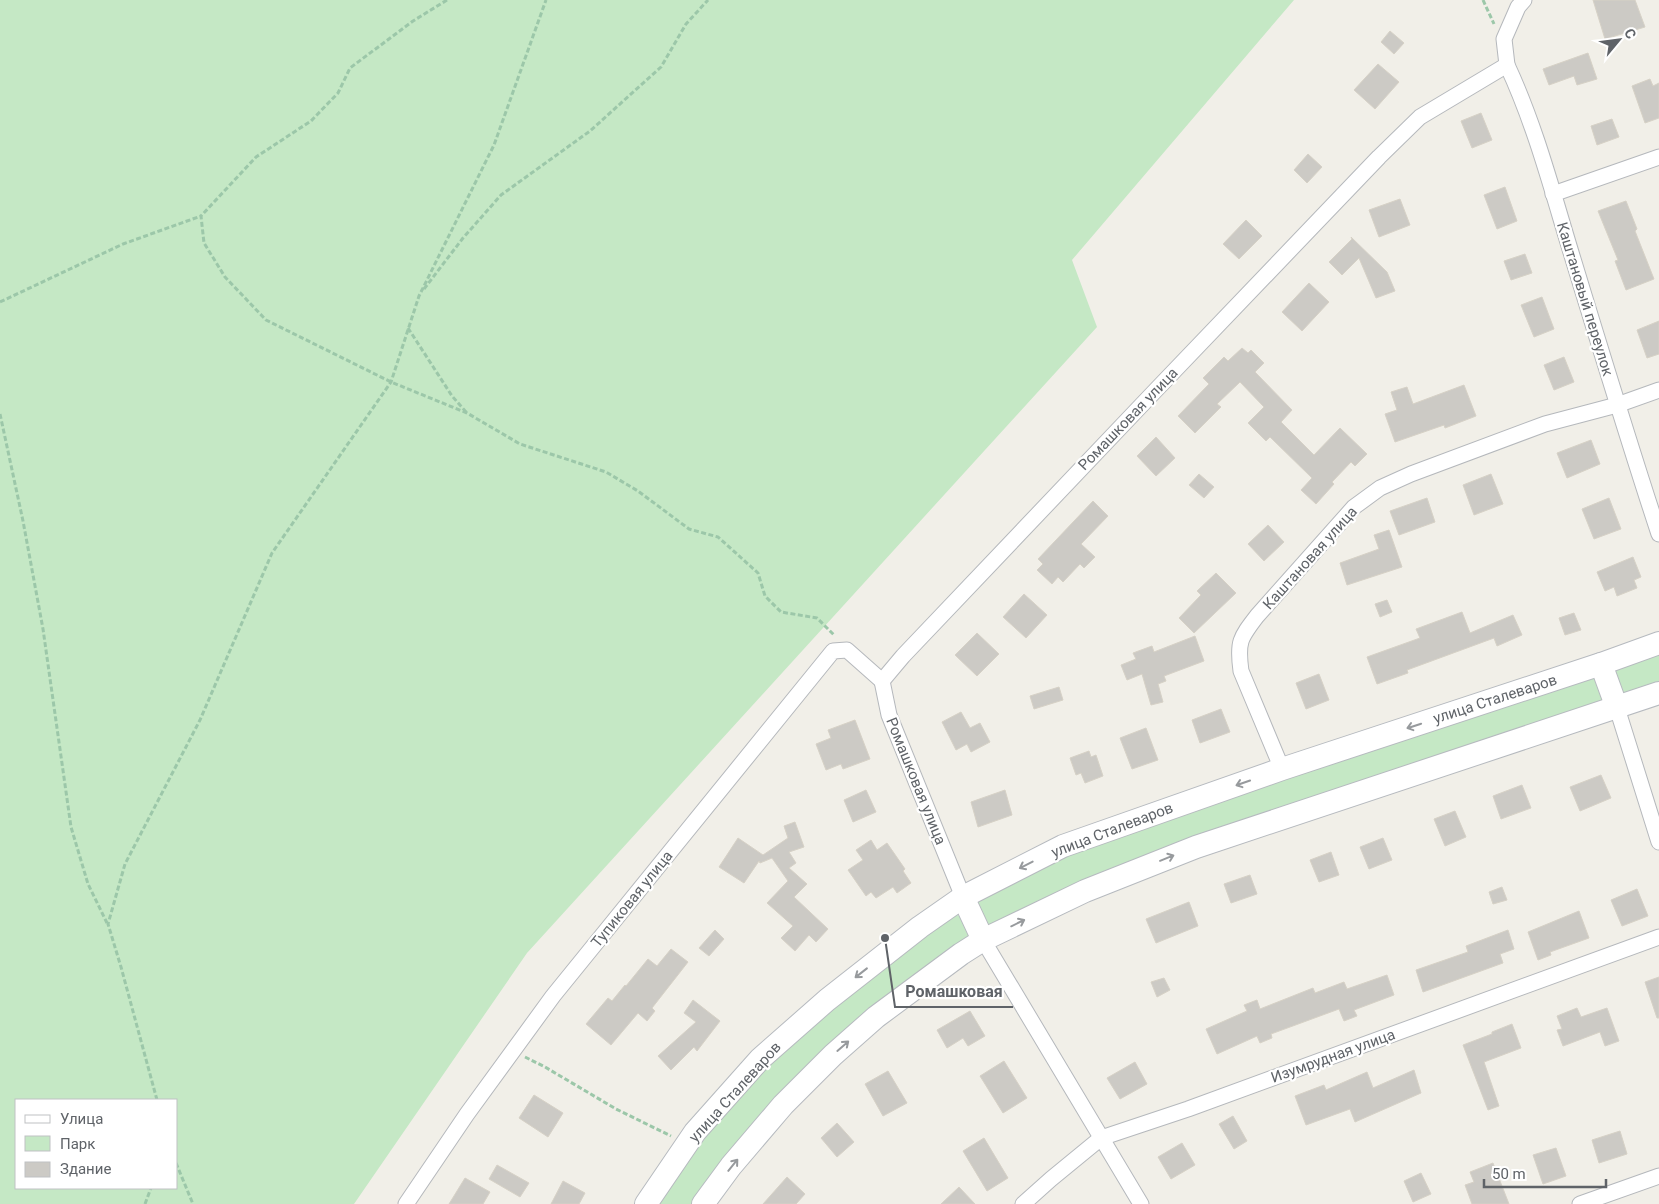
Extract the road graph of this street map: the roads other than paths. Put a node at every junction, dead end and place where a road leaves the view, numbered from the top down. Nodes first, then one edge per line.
1 (1524, 0) edge
2 (1507, 65) junction
3 (1659, 157) edge
4 (1553, 194) junction
5 (1659, 390) edge
6 (1617, 405) junction
7 (1659, 534) edge
8 (1659, 643) edge
9 (1601, 664) junction
10 (882, 681) junction
11 (1659, 694) edge
12 (1617, 708) junction
13 (1282, 769) junction
14 (1659, 842) edge
15 (963, 897) junction
16 (1659, 937) edge
17 (984, 940) junction
18 (1101, 1138) junction
19 (1659, 1176) edge
20 (406, 1204) edge
21 (646, 1204) edge
22 (703, 1204) edge
23 (1023, 1204) edge
24 (1140, 1204) edge
25 (1580, 1204) edge

1 - 2 street
2 - 4 street, Каштановый переулок
2 - 10 street, Ромашковая улица
3 - 4 street
4 - 6 street, Каштановый переулок
5 - 6 street, Каштановая улица
6 - 7 street, Каштановый переулок
6 - 13 street, Каштановая улица
8 - 9 main road, улица Сталеваров
9 - 12 main road
9 -> 13 main road, улица Сталеваров
10 - 15 street, Ромашковая улица
10 - 20 street, Тупиковая улица
11 - 12 main road
12 - 14 street
17 -> 12 main road
13 -> 15 main road, улица Сталеваров
15 - 17 main road
15 -> 21 main road, улица Сталеваров
16 - 18 street, Изумрудная улица
17 - 18 street
22 -> 17 main road
18 - 23 street, Изумрудная улица
18 - 24 street
19 - 25 street

